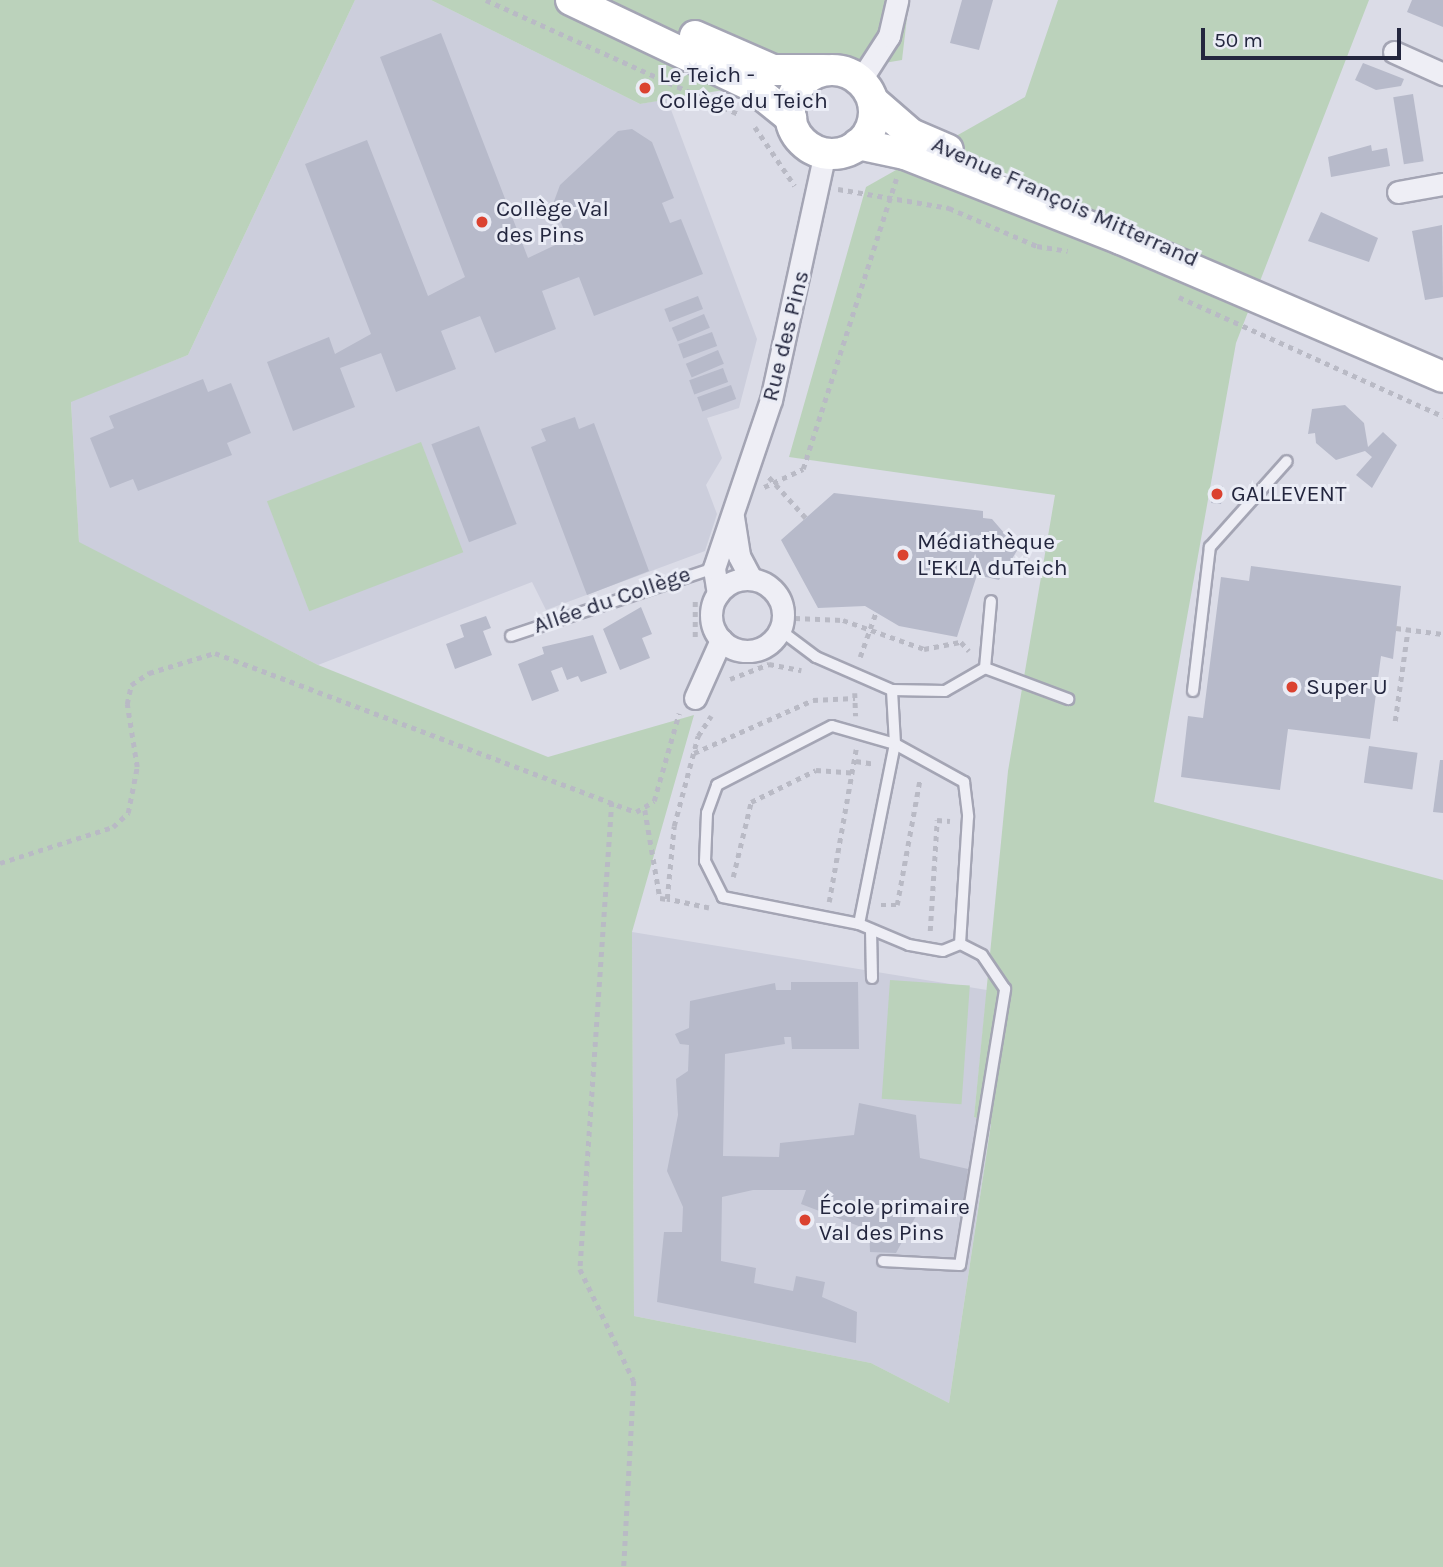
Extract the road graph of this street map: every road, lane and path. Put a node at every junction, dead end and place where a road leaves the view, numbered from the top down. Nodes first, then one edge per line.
1 (486, 0) edge
2 (571, 0) edge
3 (608, 0) edge
4 (897, 0) edge
5 (1395, 52) dead end
6 (824, 70) junction
7 (1443, 74) edge
8 (867, 91) junction
9 (791, 118) junction
10 (859, 144) junction
11 (825, 153) junction
12 (1443, 184) edge
13 (815, 190) junction
14 (1398, 192) dead end
15 (889, 197) junction
16 (1074, 252) dead end
17 (1173, 294) dead end
18 (1301, 316) junction
19 (1443, 377) edge
20 (1443, 416) edge
21 (752, 458) junction
22 (1287, 461) dead end
23 (744, 485) junction
24 (776, 485) junction
25 (733, 517) junction
26 (806, 518) dead end
27 (705, 569) junction
28 (751, 579) junction
29 (718, 594) junction
30 (991, 601) dead end
31 (876, 612) dead end
32 (782, 624) junction
33 (1396, 628) dead end
34 (870, 629) junction
35 (1408, 629) junction
36 (1443, 634) edge
37 (512, 636) dead end
38 (721, 640) junction
39 (985, 668) junction
40 (808, 673) dead end
41 (854, 675) junction
42 (843, 685) dead end
43 (854, 689) junction
44 (892, 690) junction
45 (706, 691) junction
46 (1193, 691) dead end
47 (855, 698) junction
48 (1068, 699) dead end
49 (1395, 721) dead end
50 (857, 733) junction
51 (895, 744) junction
52 (694, 753) junction
53 (856, 761) junction
54 (890, 767) junction
55 (855, 773) junction
56 (612, 802) junction
57 (645, 810) junction
58 (958, 822) dead end
59 (0, 863) edge
60 (723, 897) junction
61 (667, 899) junction
62 (828, 917) junction
63 (859, 925) junction
64 (897, 926) junction
65 (871, 930) junction
66 (894, 939) junction
67 (960, 944) junction
68 (872, 978) dead end
69 (883, 1261) dead end
70 (624, 1567) edge

1 - 13 path
2 - 9 main road
3 - 6 main road
4 - 8 street
5 - 7 street
6 - 8 main road
6 - 9 main road
8 - 10 main road
8 - 18 main road, Avenue François Mitterrand
9 - 11 main road
10 - 11 main road
10 - 18 main road, Avenue François Mitterrand
11 - 13 street, Rue des Pins
12 - 14 street
13 - 15 path
13 - 21 street, Rue des Pins
15 - 16 path
15 - 24 path
17 - 20 path
18 - 19 main road, Avenue François Mitterrand
21 - 23 street, Rue des Pins
21 - 24 path
22 - 46 lane
23 - 24 path
23 - 25 street, Rue des Pins
24 - 26 path
25 - 27 street, Rue des Pins
25 - 28 street, Rue des Pins
27 - 29 street, Rue des Pins
27 - 37 lane, Allée du Collège
27 - 45 path
28 - 29 street, Allée du Collège
28 - 32 street
29 - 38 street, Allée du Collège
30 - 39 lane
31 - 34 path
32 - 34 path
32 - 38 street
32 - 41 lane
33 - 35 path
34 - 39 path
34 - 41 path
35 - 36 path
35 - 49 path
38 - 45 street
39 - 44 lane
39 - 48 lane
40 - 45 path
41 - 43 path
41 - 44 lane
42 - 43 path
43 - 47 path
44 - 51 lane
45 - 52 path
45 - 57 path
47 - 50 path
47 - 52 path
50 - 51 lane
50 - 53 path
50 - 60 lane
51 - 54 lane
51 - 67 lane
52 - 61 path
53 - 54 path
53 - 55 path
54 - 63 lane
54 - 64 path
55 - 60 path
55 - 62 path
56 - 57 path
56 - 59 path
56 - 70 path
57 - 61 path
58 - 64 path
60 - 61 path
60 - 62 lane
62 - 63 lane
63 - 65 lane
64 - 66 path
65 - 66 lane
65 - 68 lane
66 - 67 lane
67 - 69 lane

